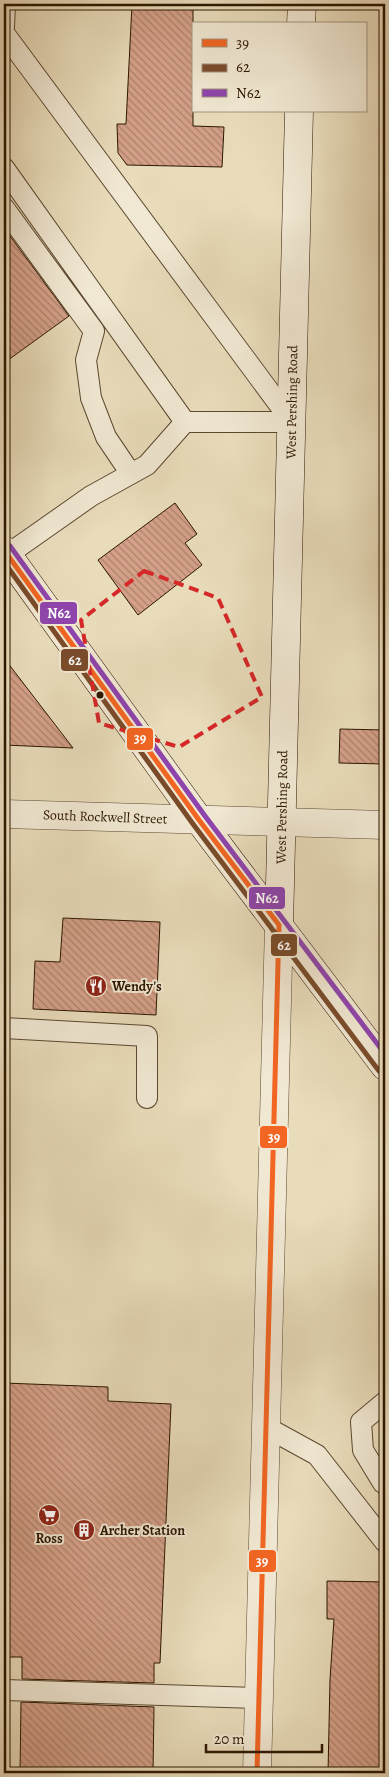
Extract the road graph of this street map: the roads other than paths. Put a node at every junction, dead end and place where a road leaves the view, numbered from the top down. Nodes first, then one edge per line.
1 (5, 4) edge
2 (302, 4) edge
3 (301, 22) edge
4 (4, 27) edge
5 (4, 33) edge
6 (299, 112) edge
7 (4, 168) edge
8 (4, 208) edge
9 (185, 422) junction
10 (292, 422) junction
11 (131, 474) junction
12 (5, 553) edge
13 (4, 814) edge
14 (199, 820) junction
15 (282, 822) junction
16 (385, 825) edge
17 (279, 925) junction
18 (6, 1025) edge
19 (385, 1066) edge
20 (147, 1098) dead end
21 (385, 1402) edge
22 (266, 1427) junction
23 (385, 1484) edge
24 (385, 1542) edge
25 (4, 1690) edge
26 (259, 1698) junction
27 (257, 1773) edge

1 - 4 lane
2 - 3 main road
5 - 10 lane
6 - 10 main road, West Pershing Road
7 - 9 lane
8 - 11 lane
9 - 10 lane
9 - 11 lane
10 - 15 main road, West Pershing Road
11 - 12 lane
12 - 14 main road
13 - 14 main road, South Rockwell Street
14 - 15 main road, South Rockwell Street
14 - 17 main road
15 - 16 main road, South Rockwell Street
15 - 17 main road, West Pershing Road
17 - 19 main road
17 - 22 main road, West Pershing Road
18 - 20 lane
21 - 23 lane
22 - 24 lane
22 - 26 main road, West Pershing Road
25 - 26 lane
26 - 27 main road, West Pershing Road

